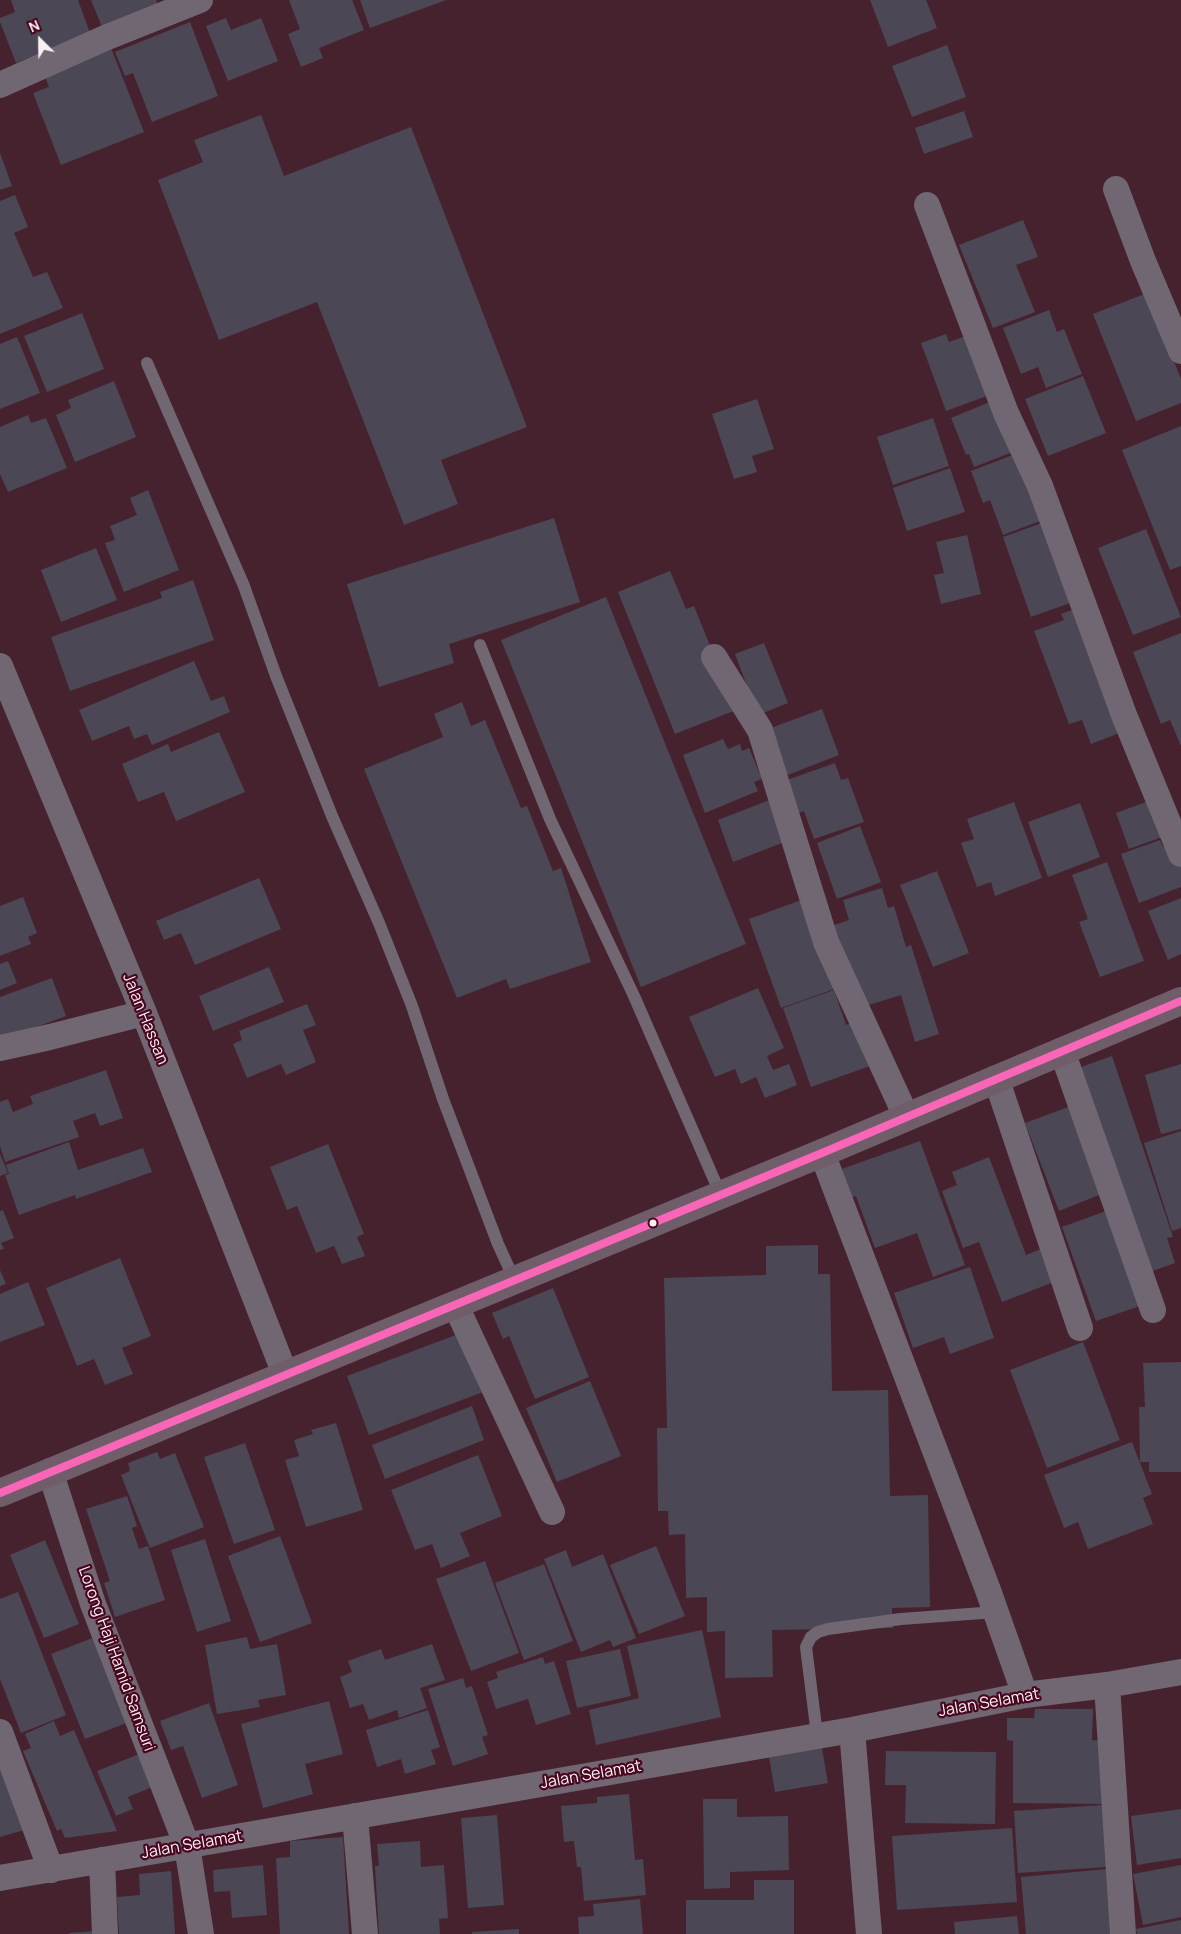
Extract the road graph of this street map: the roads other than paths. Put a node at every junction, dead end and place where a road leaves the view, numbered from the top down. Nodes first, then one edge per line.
1 (200, 0) edge
2 (0, 85) edge
3 (1116, 189) dead end
4 (927, 205) dead end
5 (1181, 352) edge
6 (147, 363) dead end
7 (480, 644) dead end
8 (714, 657) dead end
9 (0, 666) edge
10 (1181, 854) edge
11 (1181, 1001) edge
12 (144, 1013) junction
13 (0, 1048) edge
14 (1062, 1051) junction
15 (996, 1078) junction
16 (906, 1116) junction
17 (822, 1152) junction
18 (720, 1193) junction
19 (514, 1279) junction
20 (455, 1304) junction
21 (1153, 1310) dead end
22 (1080, 1328) dead end
23 (285, 1374) junction
24 (50, 1471) junction
25 (0, 1493) edge
26 (552, 1512) dead end
27 (992, 1601) junction
28 (1181, 1672) edge
29 (1107, 1685) junction
30 (1025, 1695) junction
31 (852, 1730) junction
32 (0, 1732) edge
33 (817, 1735) junction
34 (355, 1816) junction
35 (187, 1846) junction
36 (102, 1860) junction
37 (50, 1870) junction
38 (0, 1878) edge
39 (105, 1934) edge
40 (201, 1934) edge
41 (365, 1934) edge
42 (869, 1934) edge
43 (1123, 1934) edge

1 - 2 street
3 - 5 street
4 - 10 street
6 - 19 lane
7 - 18 lane
8 - 16 street
9 - 12 street, Jalan Hassan
11 - 14 street
12 - 13 street
12 - 23 street, Jalan Hassan
14 - 15 street
14 - 21 street
15 - 16 street
15 - 22 street
16 - 17 street
17 - 18 street
17 - 27 street
18 - 19 street
19 - 20 street
20 - 23 street
20 - 26 street
23 - 24 street
24 - 25 street
24 - 35 street, Lorong Haji Hamid Samsuri
27 - 30 street
27 - 33 lane
28 - 29 street, Jalan Selamat
29 - 30 street, Jalan Selamat
29 - 43 street
30 - 31 street, Jalan Selamat
31 - 33 street, Jalan Selamat
31 - 42 street
32 - 37 street
33 - 34 street, Jalan Selamat
34 - 35 street, Jalan Selamat
34 - 41 street
35 - 36 street, Jalan Selamat
35 - 40 street, Lorong Haji Hamid Samsuri
36 - 37 street, Jalan Selamat
36 - 39 street
37 - 38 street, Jalan Selamat

